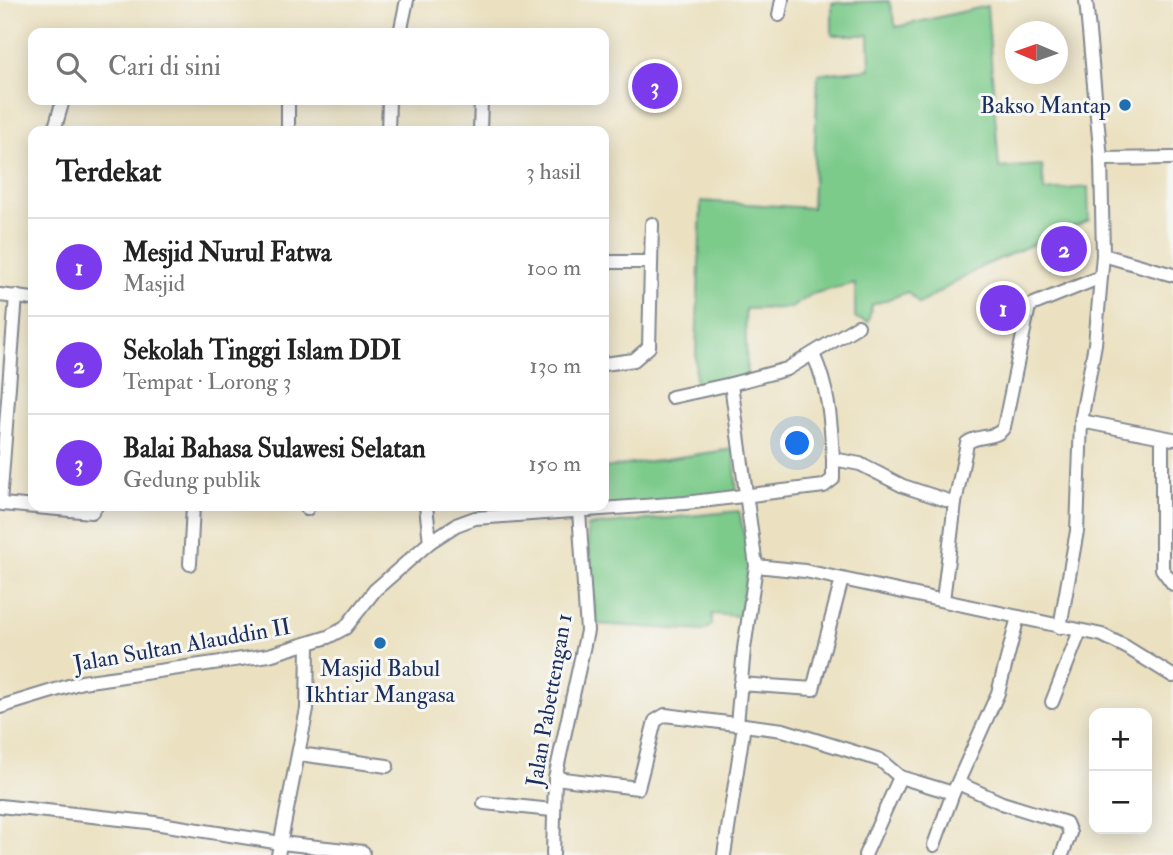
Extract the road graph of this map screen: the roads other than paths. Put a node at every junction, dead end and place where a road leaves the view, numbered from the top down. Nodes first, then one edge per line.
1 (407, 0) edge
2 (782, 0) edge
3 (1086, 0) edge
4 (779, 15) dead end
5 (401, 28) edge
6 (62, 105) edge
7 (288, 105) edge
8 (389, 105) edge
9 (481, 105) edge
10 (55, 126) edge
11 (288, 126) edge
12 (388, 126) edge
13 (480, 126) edge
14 (1173, 158) edge
15 (1101, 159) junction
16 (652, 224) dead end
17 (1103, 255) junction
18 (609, 262) edge
19 (651, 262) junction
20 (1173, 275) edge
21 (1101, 277) junction
22 (0, 295) edge
23 (16, 296) junction
24 (28, 298) edge
25 (858, 326) dead end
26 (813, 354) junction
27 (609, 363) edge
28 (732, 384) junction
29 (672, 397) dead end
30 (1081, 421) junction
31 (1167, 439) edge
32 (833, 459) junction
33 (746, 494) junction
34 (1, 503) edge
35 (955, 503) junction
36 (28, 506) edge
37 (609, 509) edge
38 (193, 511) edge
39 (427, 511) edge
40 (579, 511) joint
41 (430, 542) junction
42 (190, 564) dead end
43 (757, 566) junction
44 (842, 579) junction
45 (1173, 584) edge
46 (943, 600) junction
47 (1018, 618) junction
48 (1060, 627) junction
49 (1080, 631) junction
50 (308, 644) junction
51 (1173, 676) edge
52 (740, 684) junction
53 (1052, 702) dead end
54 (0, 706) edge
55 (740, 725) junction
56 (299, 754) junction
57 (387, 766) dead end
58 (900, 777) junction
59 (555, 778) junction
60 (956, 788) junction
61 (484, 803) dead end
62 (0, 806) edge
63 (552, 810) junction
64 (934, 845) dead end
65 (280, 849) edge
66 (362, 852) dead end
67 (553, 855) edge
68 (724, 855) edge
69 (865, 855) edge
70 (1062, 855) edge

1 - 5 street
2 - 4 street
3 - 15 street
6 - 10 street
7 - 11 street
8 - 12 street
9 - 13 street
14 - 15 street
15 - 17 street
16 - 19 street
17 - 20 street
17 - 21 street
18 - 19 street
19 - 27 street
21 - 30 street
21 - 35 street
22 - 23 street
23 - 24 street
23 - 34 street
25 - 26 street
26 - 28 street
26 - 32 street
28 - 29 street
28 - 33 street
30 - 31 street
30 - 48 street
31 - 45 street
32 - 33 street, Jalan Sultan Alauddin II
32 - 35 street
33 - 37 street, Jalan Sultan Alauddin II
33 - 43 street
34 - 36 street
35 - 46 street
38 - 42 street
39 - 41 street
40 - 41 street, Jalan Sultan Alauddin II
40 - 59 street, Jalan Pabettengan 1
41 - 50 street, Jalan Sultan Alauddin II
43 - 44 street
43 - 52 street
44 - 46 street
44 - 52 street
46 - 47 street
47 - 48 street
47 - 60 street
48 - 49 street
49 - 51 street
49 - 53 street
50 - 54 street, Jalan Sultan Alauddin II
50 - 56 street
52 - 55 street
55 - 58 street
55 - 59 street
55 - 68 street
56 - 57 street
56 - 65 street
58 - 60 street
58 - 69 street
59 - 63 street, Jalan Pabettengan 1
60 - 64 street
60 - 70 street
61 - 63 street
62 - 65 street
63 - 67 street, Jalan Pabettengan 1
65 - 66 street

